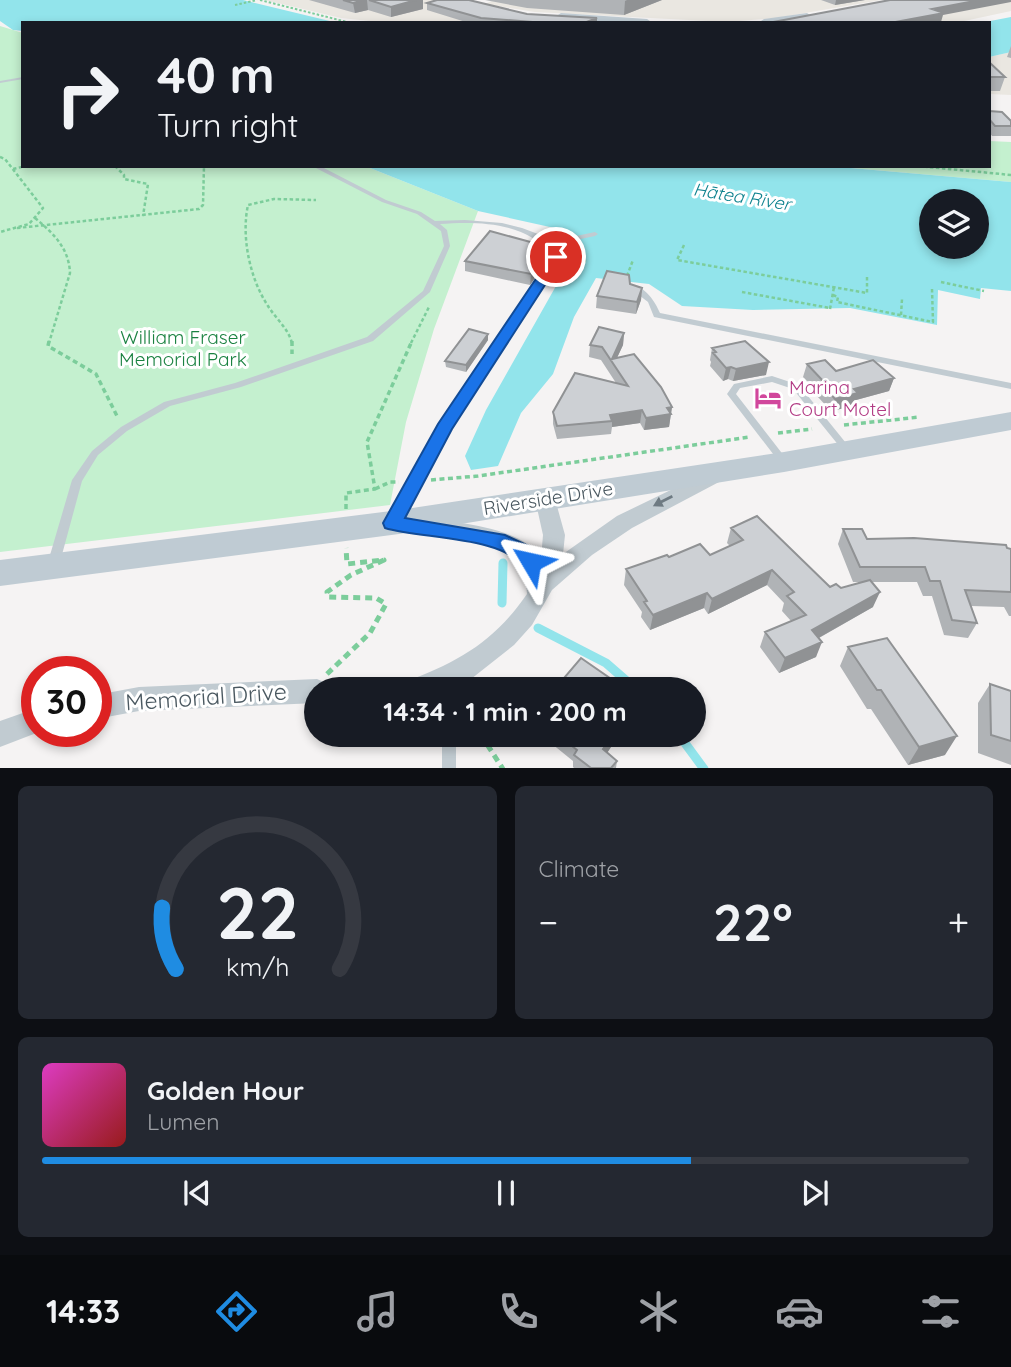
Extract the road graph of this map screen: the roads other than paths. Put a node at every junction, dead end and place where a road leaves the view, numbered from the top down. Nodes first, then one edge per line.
1 (819, 15) edge
2 (552, 17) edge
3 (615, 21) edge
4 (778, 21) edge
5 (21, 78) edge
6 (0, 82) edge
7 (320, 168) edge
8 (434, 223) junction
9 (595, 234) dead end
10 (548, 244) junction
11 (634, 287) edge
12 (1011, 386) edge
13 (1011, 422) edge
14 (848, 452) junction
15 (784, 462) junction
16 (724, 471) junction
17 (545, 499) junction
18 (396, 522) junction
19 (53, 567) junction
20 (0, 573) edge
21 (538, 593) junction
22 (453, 677) edge
23 (304, 691) edge
24 (112, 704) edge
25 (21, 726) edge
26 (0, 734) edge
27 (449, 747) edge
28 (450, 768) edge

1 - 4 main road
2 - 3 main road
5 - 6 lane
7 - 8 lane
8 - 10 lane
8 - 19 lane
9 - 10 lane
10 - 18 lane
11 - 12 lane
13 - 14 main road, Riverside Drive
14 - 15 main road, Riverside Drive
14 - 15 lane
15 - 16 main road, Riverside Drive
16 - 17 main road, Riverside Drive
16 -> 21 street
17 - 18 main road, Riverside Drive
17 - 21 street
18 - 19 main road, Riverside Drive
18 - 21 street
19 - 20 main road, Riverside Drive
21 - 22 street
23 - 24 street, Memorial Drive
25 - 26 street
27 - 28 lane

